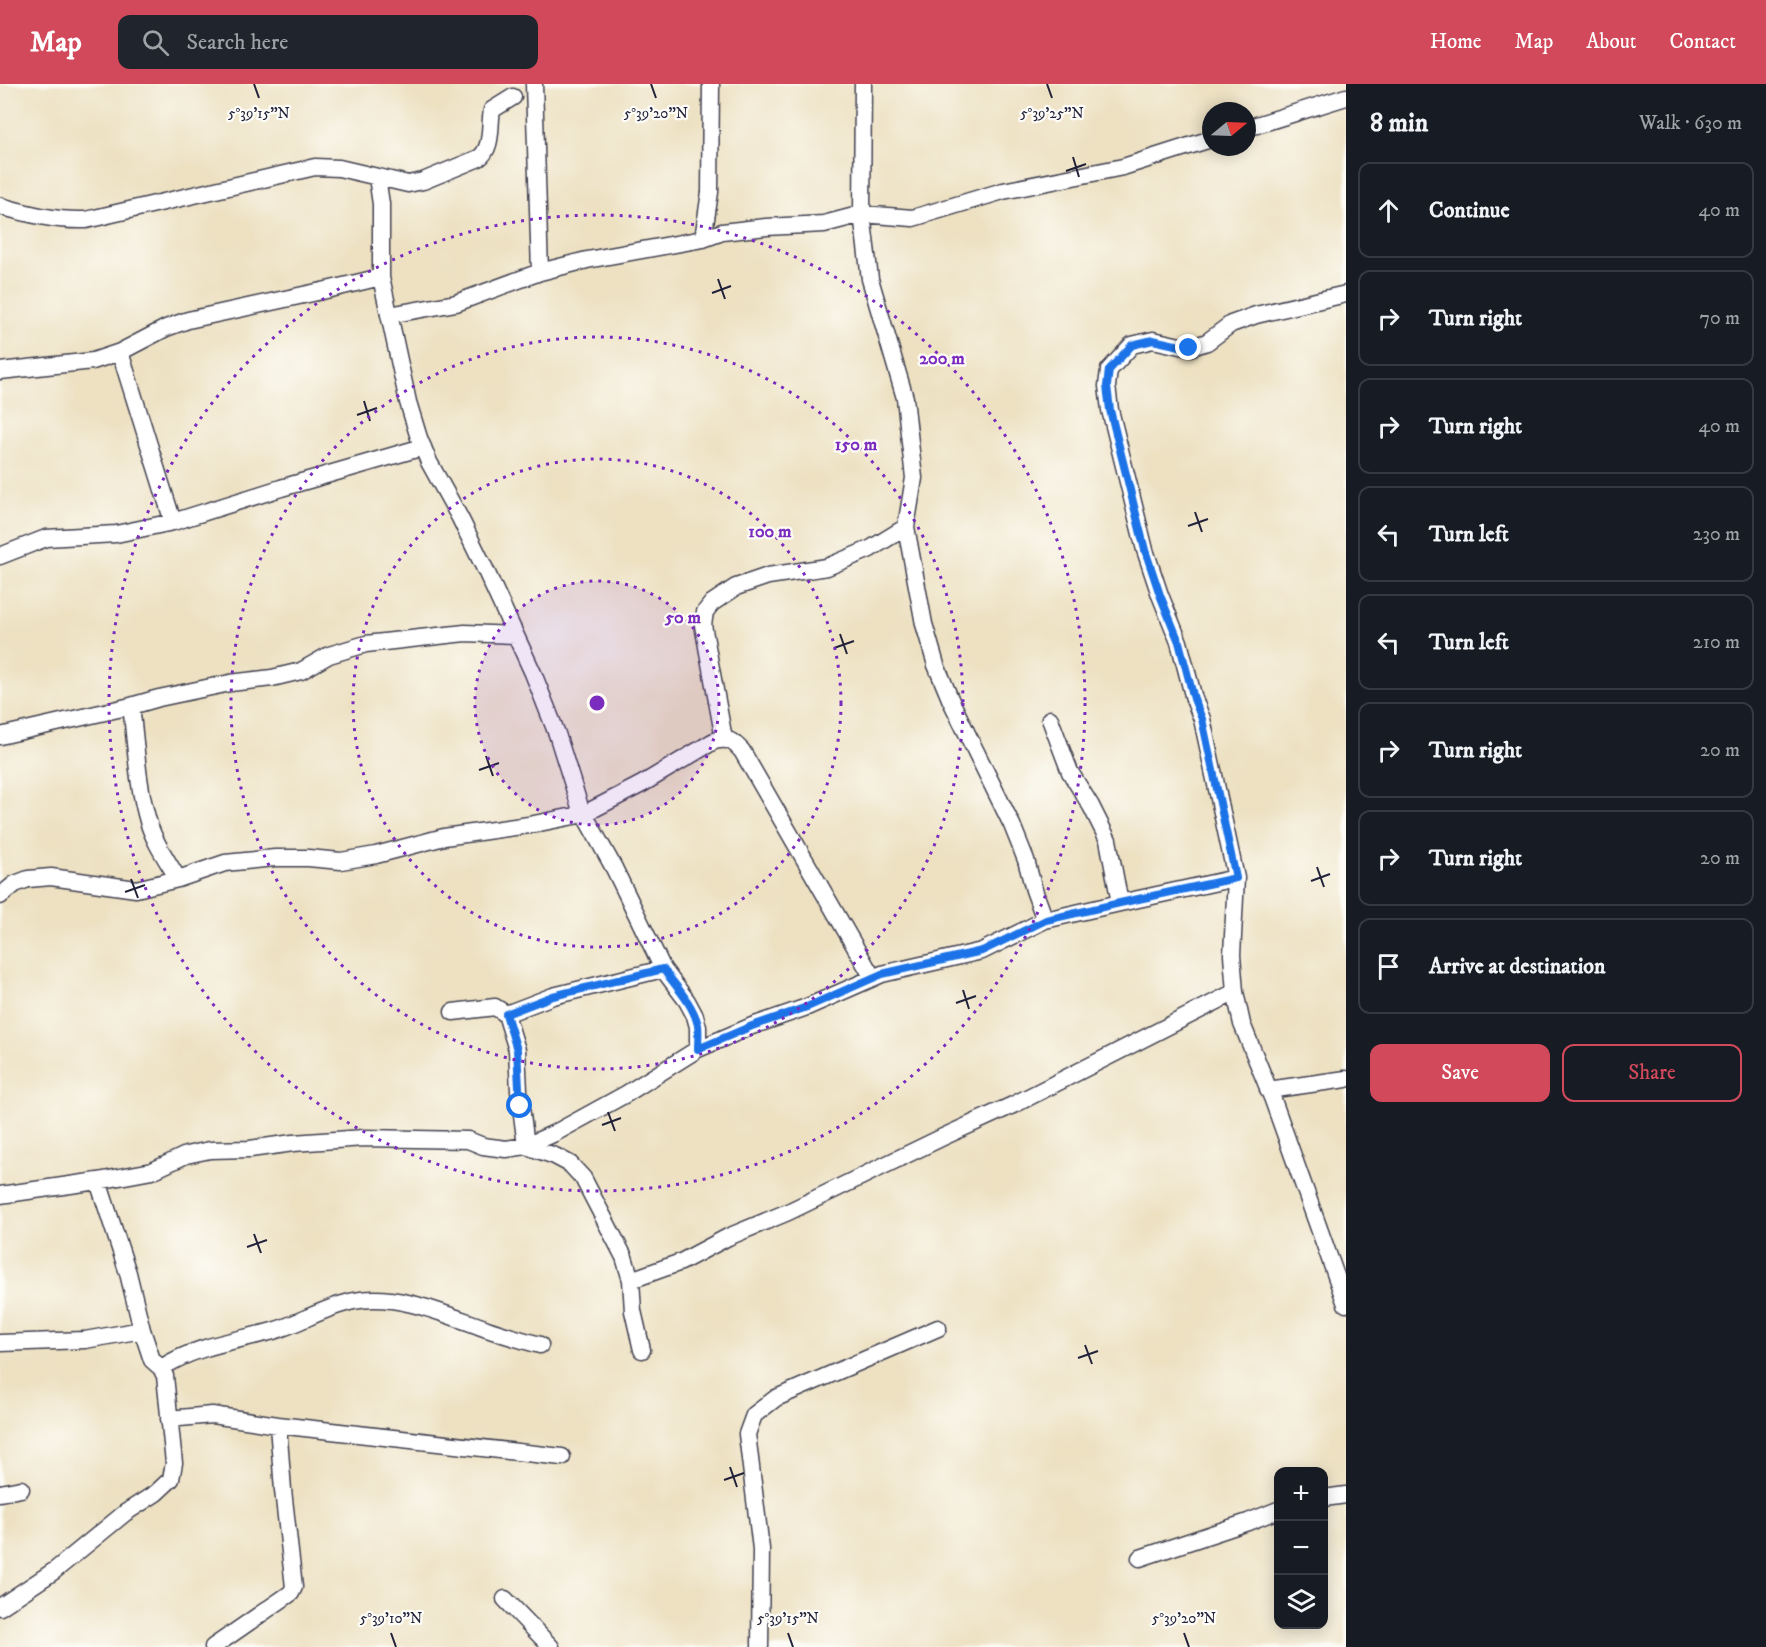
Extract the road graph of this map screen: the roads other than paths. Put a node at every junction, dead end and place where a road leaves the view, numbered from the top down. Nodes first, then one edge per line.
1 (534, 84) edge
2 (711, 84) edge
3 (863, 84) edge
4 (1346, 97) edge
5 (513, 98) dead end
6 (1256, 125) edge
7 (1202, 142) edge
8 (376, 177) junction
9 (0, 206) edge
10 (862, 214) junction
11 (703, 239) junction
12 (540, 273) junction
13 (381, 277) junction
14 (1346, 294) edge
15 (389, 315) junction
16 (120, 352) junction
17 (0, 371) edge
18 (423, 447) junction
19 (173, 522) junction
20 (906, 527) junction
21 (0, 556) edge
22 (515, 635) junction
23 (131, 706) junction
24 (1050, 719) dead end
25 (0, 736) edge
26 (724, 739) junction
27 (584, 814) junction
28 (1236, 878) junction
29 (177, 879) junction
30 (0, 896) edge
31 (1120, 903) junction
32 (1046, 920) junction
33 (663, 969) junction
34 (873, 978) junction
35 (1235, 992) junction
36 (453, 1012) dead end
37 (506, 1014) junction
38 (698, 1049) junction
39 (1346, 1079) edge
40 (1268, 1089) junction
41 (526, 1146) junction
42 (98, 1181) junction
43 (0, 1195) edge
44 (631, 1280) junction
45 (1346, 1304) edge
46 (938, 1328) dead end
47 (142, 1330) junction
48 (0, 1343) edge
49 (540, 1345) dead end
50 (642, 1350) dead end
51 (161, 1368) junction
52 (169, 1419) junction
53 (278, 1425) junction
54 (562, 1457) dead end
55 (21, 1489) dead end
56 (0, 1492) edge
57 (1346, 1495) edge
58 (1328, 1497) edge
59 (1274, 1512) edge
60 (1140, 1558) dead end
61 (505, 1599) dead end
62 (0, 1607) edge
63 (213, 1647) edge
64 (550, 1647) edge
65 (760, 1647) edge

1 - 12 street
2 - 11 street
3 - 10 street
4 - 6 street
5 - 8 street
7 - 10 street
8 - 9 street
8 - 13 street
10 - 11 street
10 - 20 street
11 - 12 street
12 - 15 street
13 - 15 street
13 - 16 street
14 - 28 street
15 - 18 street
16 - 17 street
16 - 19 street
18 - 19 street
18 - 22 street
19 - 21 street
20 - 26 street
20 - 32 street
22 - 23 street
22 - 27 street
23 - 25 street
23 - 29 street
24 - 31 street
26 - 27 street
26 - 34 street
27 - 29 street
27 - 33 street
28 - 31 street
28 - 35 street
29 - 30 street
31 - 32 street
32 - 34 street
33 - 37 street
33 - 38 street
34 - 38 street
35 - 40 street
35 - 44 street
36 - 37 street
37 - 41 street
38 - 41 street
39 - 40 street
40 - 45 street
41 - 42 street
41 - 44 street
42 - 43 street
42 - 47 street
44 - 50 street
46 - 65 street
47 - 48 street
47 - 51 street
49 - 51 street
51 - 52 street
52 - 53 street
52 - 62 street
53 - 54 street
53 - 63 street
55 - 56 street
57 - 58 street
59 - 60 street
61 - 64 street

